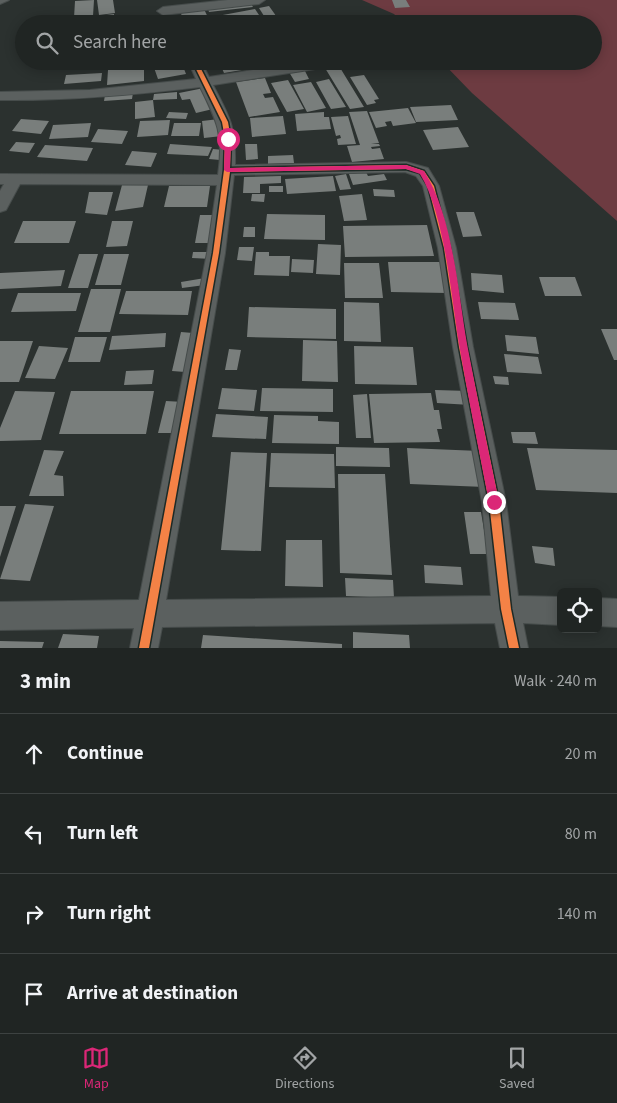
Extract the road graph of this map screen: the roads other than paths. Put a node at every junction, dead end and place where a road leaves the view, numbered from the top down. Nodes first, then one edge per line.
1 (259, 0) edge
2 (161, 6) edge
3 (199, 70) edge
4 (270, 70) edge
5 (205, 81) junction
6 (0, 96) edge
7 (226, 175) junction
8 (8, 179) edge
9 (0, 206) edge
10 (506, 609) junction
11 (557, 611) edge
12 (602, 612) edge
13 (150, 613) junction
14 (617, 613) edge
15 (0, 616) edge
16 (144, 648) edge
17 (514, 648) edge

1 - 2 street
3 - 5 street
4 - 5 street
5 - 6 street
5 - 7 street
7 - 8 street
7 - 10 street
7 - 13 street
8 - 9 street
10 - 11 street
10 - 13 street
10 - 17 street
12 - 14 street
13 - 15 street
13 - 16 street

